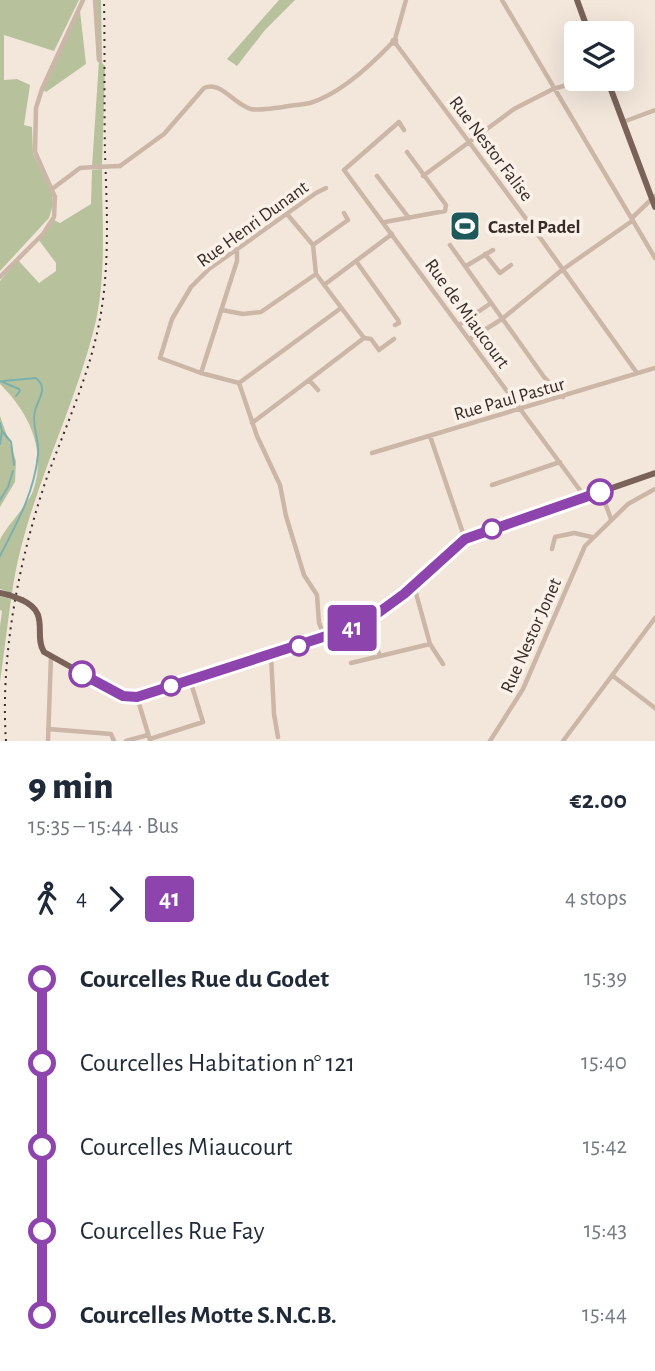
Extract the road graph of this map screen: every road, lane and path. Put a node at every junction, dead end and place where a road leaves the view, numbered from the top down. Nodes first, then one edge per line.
1 (83, 0) edge
2 (95, 0) edge
3 (406, 0) edge
4 (502, 0) edge
5 (577, 0) edge
6 (585, 21) edge
7 (394, 42) junction
8 (99, 60) dead end
9 (564, 86) edge
10 (553, 89) junction
11 (611, 91) edge
12 (655, 110) edge
13 (394, 115) dead end
14 (399, 122) junction
15 (623, 122) junction
16 (404, 130) dead end
17 (469, 141) junction
18 (407, 152) dead end
19 (377, 176) dead end
20 (423, 176) junction
21 (326, 188) dead end
22 (52, 189) junction
23 (653, 197) edge
24 (655, 207) edge
25 (344, 213) dead end
26 (287, 214) junction
27 (409, 218) junction
28 (632, 221) junction
29 (385, 222) junction
30 (392, 234) junction
31 (313, 245) junction
32 (450, 245) dead end
33 (237, 250) junction
34 (492, 250) dead end
35 (485, 254) junction
36 (655, 258) edge
37 (356, 261) junction
38 (511, 265) dead end
39 (466, 266) junction
40 (562, 270) junction
41 (316, 274) junction
42 (0, 277) edge
43 (324, 285) junction
44 (491, 303) junction
45 (341, 308) junction
46 (222, 310) junction
47 (502, 318) junction
48 (459, 325) junction
49 (395, 326) dead end
50 (364, 338) junction
51 (394, 339) dead end
52 (470, 339) junction
53 (655, 368) edge
54 (201, 373) junction
55 (637, 373) junction
56 (309, 380) junction
57 (239, 383) junction
58 (318, 390) dead end
59 (564, 397) junction
60 (520, 408) junction
61 (252, 423) junction
62 (430, 436) junction
63 (372, 453) dead end
64 (560, 462) junction
65 (655, 473) edge
66 (492, 485) dead end
67 (655, 489) edge
68 (601, 492) junction
69 (585, 497) junction
70 (611, 520) junction
71 (592, 537) junction
72 (465, 539) junction
73 (552, 549) dead end
74 (414, 586) junction
75 (0, 593) edge
76 (655, 618) edge
77 (367, 621) junction
78 (325, 638) junction
79 (430, 644) junction
80 (271, 655) junction
81 (51, 656) junction
82 (380, 656) junction
83 (351, 663) dead end
84 (443, 664) dead end
85 (613, 676) junction
86 (190, 680) junction
87 (137, 697) junction
88 (655, 708) edge
89 (48, 729) junction
90 (278, 737) dead end
91 (149, 738) edge
92 (48, 741) edge
93 (114, 741) edge
94 (126, 741) edge
95 (490, 741) edge
96 (563, 741) edge

1 - 22 street
2 - 8 street
3 - 7 street
4 - 10 street
5 - 6 main road
7 - 17 street, Rue Nestor Falise
7 - 22 street, bridge
9 - 10 street
10 - 17 street
10 - 28 street
11 - 15 main road
12 - 15 street
13 - 14 street
14 - 16 street
14 - 29 street, Rue de Miaucourt
15 - 23 main road
17 - 20 street
17 - 40 street, Rue Nestor Falise
18 - 20 street
19 - 27 street
20 - 27 street
21 - 26 street, Rue Henri Dunant
22 - 42 street
23 - 24 main road
23 - 28 street
25 - 31 street
26 - 31 street
26 - 33 street, Rue Henri Dunant
27 - 29 street
28 - 36 street
28 - 40 street
29 - 30 street, Rue de Miaucourt
30 - 37 street
30 - 48 street, Rue de Miaucourt
31 - 41 street
32 - 39 street
33 - 46 street
33 - 54 street, Rue Henri Dunant
34 - 35 street
35 - 38 street
35 - 39 street
37 - 43 street
37 - 49 street
39 - 44 street
40 - 47 street
40 - 55 street, Rue Nestor Falise
41 - 43 street
41 - 46 street
43 - 45 street
44 - 47 street
44 - 48 street
45 - 50 street
45 - 57 street
46 - 54 street
47 - 52 street
47 - 59 street
48 - 52 street, Rue de Miaucourt
50 - 51 street
50 - 56 street
52 - 60 street, Rue de Miaucourt
53 - 55 street, Rue Paul Pastur
54 - 57 street
55 - 59 street, Rue Paul Pastur
56 - 58 street
56 - 61 street
57 - 61 street
59 - 60 street, Rue Paul Pastur
60 - 62 street, Rue Paul Pastur
60 - 64 street, Rue de Miaucourt
61 - 78 street
62 - 63 street, Rue Paul Pastur
62 - 72 street
64 - 66 street
64 - 69 street, Rue de Miaucourt
65 - 68 main road
67 - 70 street, Rue Nestor Jonet
68 - 69 main road
68 - 70 street
69 - 72 main road
70 - 71 street, Rue Nestor Jonet
71 - 73 street, Rue Nestor Jonet
71 - 95 street, Rue Nestor Jonet
72 - 74 main road
74 - 77 main road
74 - 79 street
75 - 81 main road, bridge
76 - 85 street
77 - 78 main road
77 - 82 street
78 - 80 main road
79 - 82 street
79 - 84 street
80 - 86 main road
80 - 90 street
81 - 87 main road
81 - 89 street
82 - 83 street
85 - 88 street
85 - 96 street
86 - 87 main road
86 - 91 street
87 - 91 street
89 - 92 street
89 - 93 street
91 - 94 street

